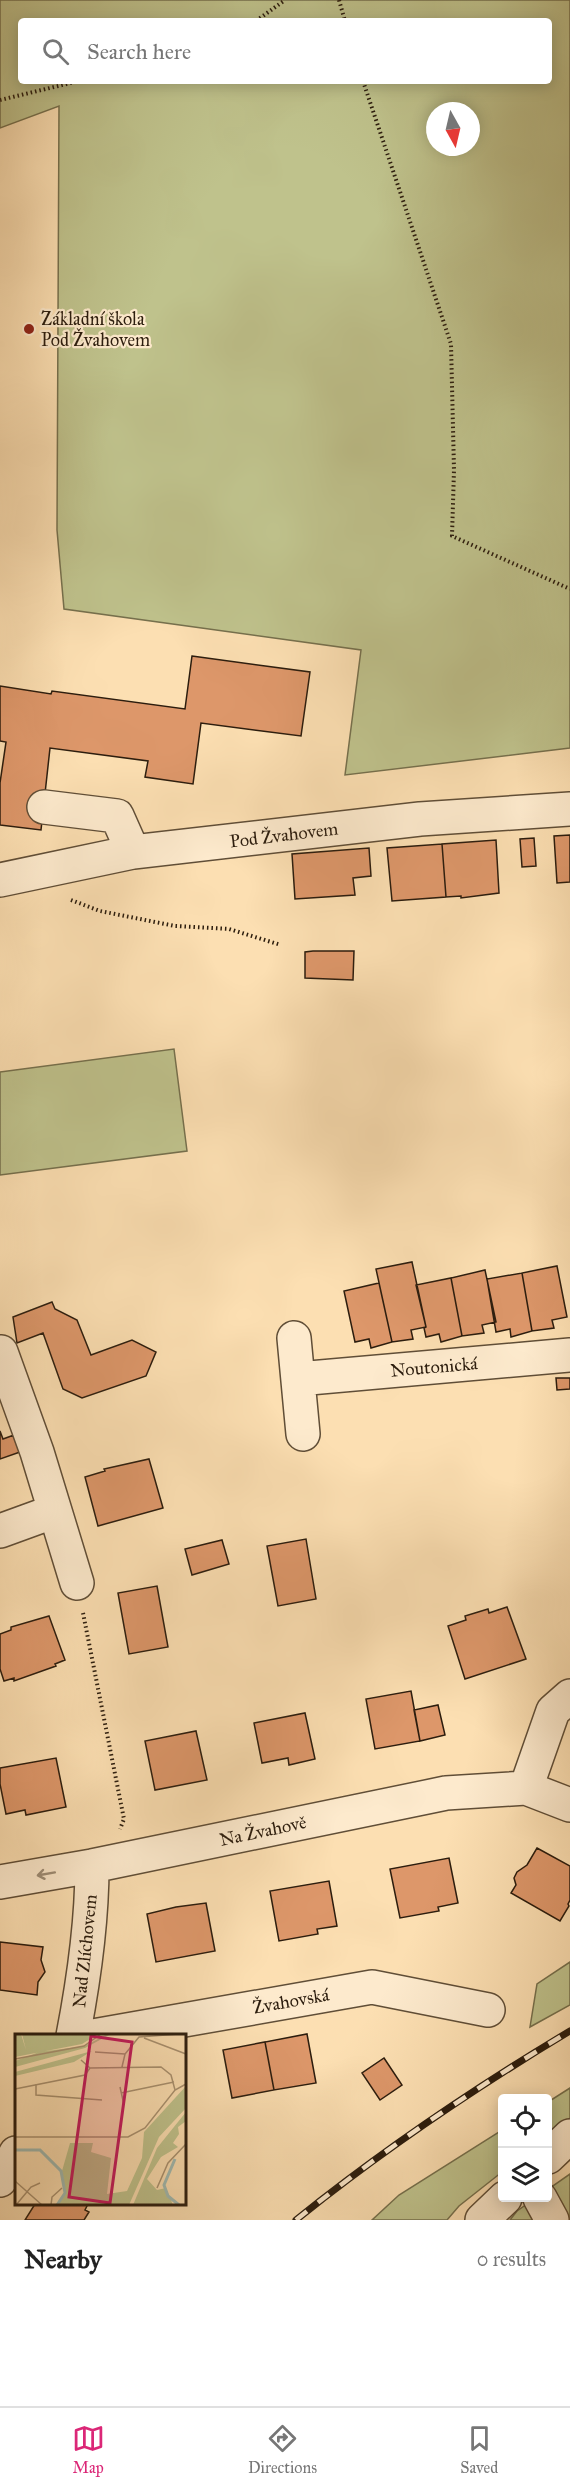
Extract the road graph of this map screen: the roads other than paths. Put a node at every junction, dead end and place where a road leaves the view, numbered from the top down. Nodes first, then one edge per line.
1 (44, 807) dead end
2 (570, 809) edge
3 (134, 852) junction
4 (0, 880) edge
5 (294, 1338) dead end
6 (1, 1352) edge
7 (570, 1355) edge
8 (297, 1379) junction
9 (303, 1434) dead end
10 (55, 1511) junction
11 (0, 1531) edge
12 (77, 1583) road end
13 (570, 1696) edge
14 (526, 1788) junction
15 (570, 1805) edge
16 (92, 1866) junction
17 (0, 1882) edge
18 (488, 2010) dead end
19 (74, 2034) edge
20 (104, 2034) edge
21 (570, 2136) edge
22 (552, 2153) edge
23 (15, 2155) edge
24 (0, 2180) edge
25 (501, 2202) edge
26 (542, 2202) edge
27 (482, 2220) edge
28 (552, 2220) edge

1 - 3 street
2 - 3 street, Pod Žvahovem
3 - 4 street, Pod Žvahovem
5 - 8 street
6 - 10 street
7 - 8 street, Noutonická
8 - 9 street
10 - 11 street
10 - 12 street
13 - 14 street
14 - 15 street, Na Žvahově
14 - 16 street, Na Žvahově
16 -> 17 street, Na Žvahově
16 - 19 street, Nad Zlíchovem
18 - 20 street, Žvahovská
21 - 22 street
23 - 24 street
25 - 27 street
26 - 28 street

